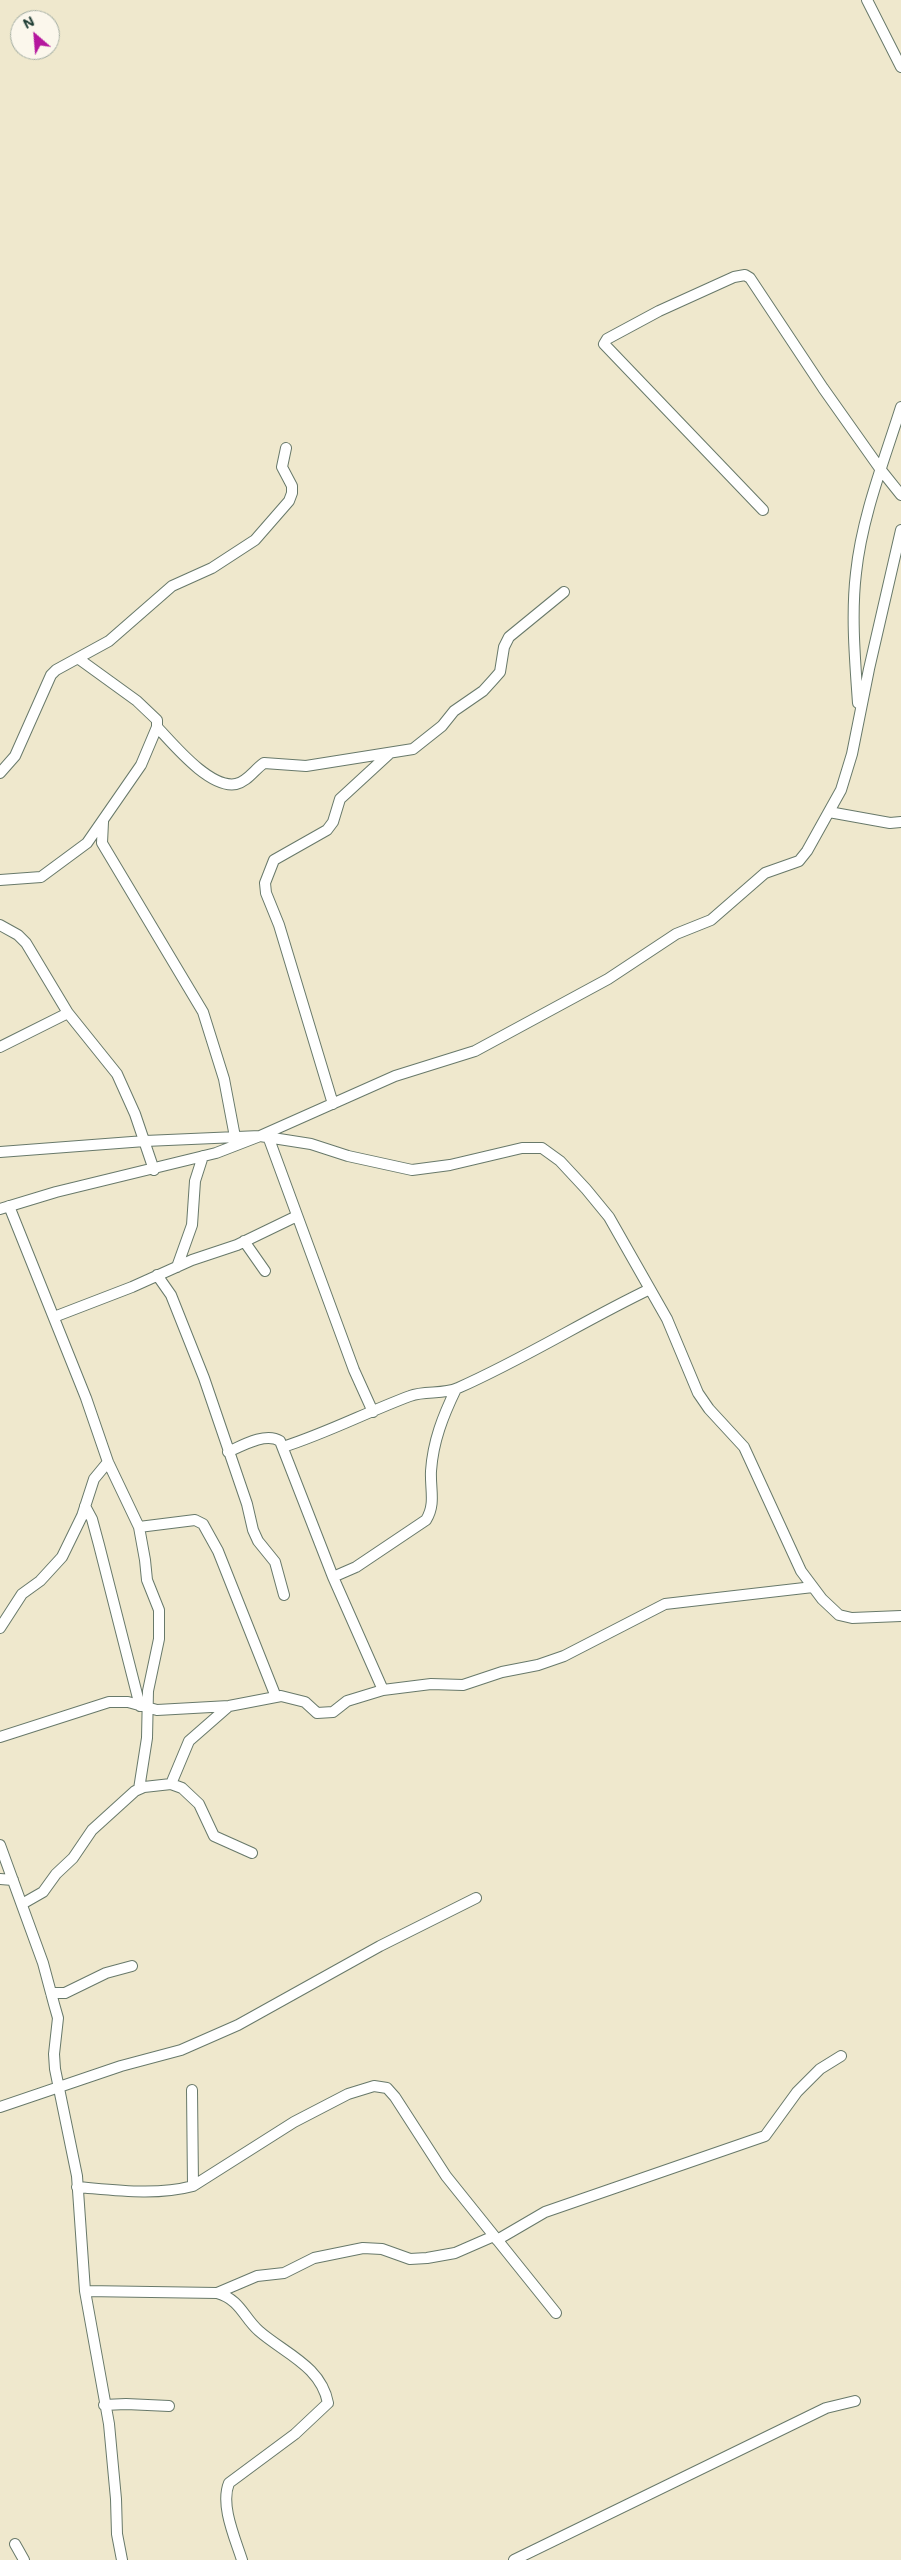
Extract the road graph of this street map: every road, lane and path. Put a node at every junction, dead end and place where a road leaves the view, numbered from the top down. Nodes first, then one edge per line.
1 (867, 0) edge
2 (901, 67) edge
3 (901, 407) edge
4 (286, 448) dead end
5 (881, 470) junction
6 (901, 495) edge
7 (763, 510) dead end
8 (901, 530) edge
9 (564, 592) dead end
10 (80, 659) junction
11 (859, 719) junction
12 (157, 728) junction
13 (390, 753) junction
14 (0, 773) edge
15 (829, 812) junction
16 (103, 822) junction
17 (901, 822) edge
18 (0, 880) edge
19 (0, 925) edge
20 (68, 1013) junction
21 (0, 1047) edge
22 (333, 1104) junction
23 (235, 1137) junction
24 (265, 1138) junction
25 (145, 1141) junction
26 (0, 1152) edge
27 (203, 1156) junction
28 (154, 1170) junction
29 (4, 1207) edge
30 (297, 1216) junction
31 (244, 1241) junction
32 (177, 1267) junction
33 (265, 1271) dead end
34 (157, 1275) junction
35 (650, 1289) junction
36 (54, 1317) junction
37 (456, 1389) junction
38 (373, 1412) junction
39 (283, 1447) junction
40 (228, 1452) junction
41 (108, 1462) junction
42 (85, 1506) junction
43 (139, 1527) junction
44 (333, 1577) junction
45 (813, 1588) junction
46 (284, 1595) dead end
47 (901, 1616) edge
48 (0, 1628) edge
49 (383, 1690) junction
50 (276, 1697) junction
51 (229, 1706) junction
52 (143, 1707) junction
53 (0, 1737) edge
54 (171, 1784) junction
55 (139, 1789) junction
56 (0, 1845) edge
57 (252, 1853) dead end
58 (0, 1879) edge
59 (13, 1880) junction
60 (476, 1898) dead end
61 (22, 1904) junction
62 (132, 1966) dead end
63 (51, 1993) junction
64 (841, 2056) dead end
65 (59, 2088) junction
66 (192, 2090) dead end
67 (0, 2107) edge
68 (193, 2186) junction
69 (77, 2187) junction
70 (496, 2238) junction
71 (85, 2290) junction
72 (218, 2292) junction
73 (556, 2313) dead end
74 (855, 2401) dead end
75 (104, 2405) junction
76 (169, 2406) dead end
77 (15, 2544) dead end
78 (24, 2560) edge
79 (122, 2560) edge
80 (242, 2560) edge
81 (514, 2560) edge

1 - 2 street
3 - 5 street
4 - 10 street
5 - 6 street
5 - 7 street
5 - 11 street
8 - 11 street
9 - 13 street
10 - 12 street
10 - 14 street
11 - 15 street
12 - 13 street
12 - 16 street
13 - 22 street
15 - 17 street
15 - 22 street
16 - 18 street
16 - 23 street
19 - 20 street
20 - 21 street
20 - 25 street
22 - 24 street
23 - 24 street
23 - 25 street
24 - 27 street
24 - 30 street
24 - 35 street
25 - 26 street
25 - 28 street
27 - 28 street
27 - 32 street
28 - 29 street
29 - 36 street
30 - 31 street
30 - 38 street
31 - 32 street
31 - 33 street
32 - 34 street
34 - 36 street
34 - 40 street
35 - 37 street
35 - 45 street
36 - 41 street
37 - 38 street
37 - 44 street
38 - 39 street
39 - 40 street
39 - 44 street
40 - 46 street
41 - 42 street
41 - 43 street
42 - 48 street
42 - 52 street
43 - 50 street
43 - 52 street
44 - 49 street
45 - 47 street
45 - 49 street
49 - 50 street
50 - 51 street
51 - 52 street
51 - 54 street
52 - 53 street
52 - 55 street
54 - 55 street
54 - 57 street
55 - 61 street
56 - 59 street
58 - 59 street
59 - 61 street
60 - 65 street
61 - 63 street
62 - 63 street
63 - 65 street
64 - 70 street
65 - 67 street
65 - 69 street
66 - 68 street
68 - 69 street
68 - 70 street
69 - 71 street
70 - 72 street
70 - 73 street
71 - 72 street
71 - 75 street
72 - 80 street
74 - 81 street
75 - 76 street
75 - 79 street
77 - 78 street

